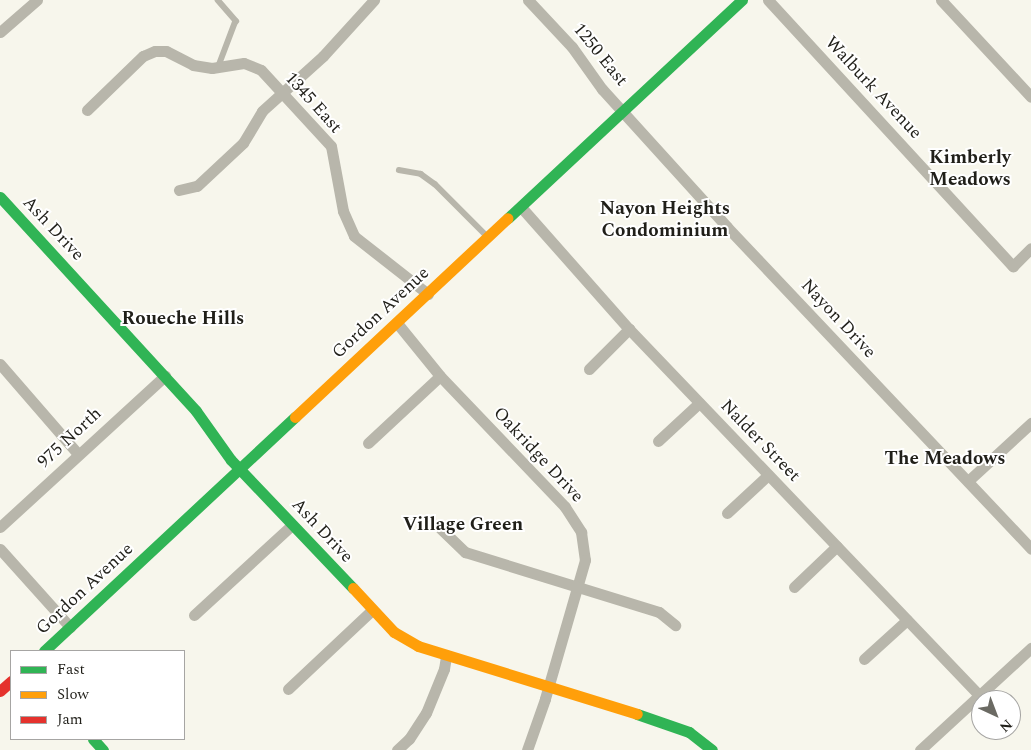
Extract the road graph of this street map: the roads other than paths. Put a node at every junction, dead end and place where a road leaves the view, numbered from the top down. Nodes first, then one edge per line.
1 (37, 0) edge
2 (218, 0) edge
3 (374, 0) edge
4 (528, 0) edge
5 (742, 0) edge
6 (768, 0) edge
7 (941, 0) edge
8 (0, 32) edge
9 (219, 66) junction
10 (282, 92) junction
11 (1031, 97) edge
12 (87, 110) dead end
13 (623, 111) junction
14 (399, 170) dead end
15 (179, 190) dead end
16 (0, 198) edge
17 (521, 207) junction
18 (488, 237) junction
19 (1031, 248) edge
20 (428, 294) junction
21 (397, 323) junction
22 (629, 329) junction
23 (0, 364) edge
24 (589, 369) dead end
25 (165, 376) junction
26 (440, 376) junction
27 (699, 403) junction
28 (1031, 423) edge
29 (658, 441) dead end
30 (368, 443) dead end
31 (78, 454) junction
32 (240, 469) junction
33 (768, 475) junction
34 (968, 481) junction
35 (726, 513) dead end
36 (292, 525) junction
37 (0, 527) edge
38 (440, 528) dead end
39 (837, 546) junction
40 (1031, 548) edge
41 (0, 549) edge
42 (577, 587) junction
43 (794, 587) dead end
44 (372, 610) junction
45 (194, 615) dead end
46 (906, 620) junction
47 (675, 625) dead end
48 (70, 627) junction
49 (1031, 648) edge
50 (45, 650) edge
51 (446, 656) junction
52 (864, 660) dead end
53 (10, 682) edge
54 (548, 687) junction
55 (288, 689) dead end
56 (973, 690) edge
57 (986, 690) edge
58 (0, 691) edge
59 (971, 703) edge
60 (94, 740) edge
61 (103, 750) edge
62 (397, 750) edge
63 (527, 750) edge
64 (712, 750) edge
65 (920, 750) edge

1 - 8 street
2 - 9 lane
3 - 10 street
4 - 13 street, 1250 East
5 - 13 main road, Gordon Avenue
6 - 19 street, Walburk Avenue
7 - 11 street
9 - 10 street, 1345 East
9 - 12 street, 1345 East
10 - 15 street
10 - 20 street, 1345 East
13 - 17 main road, Gordon Avenue
13 - 34 street, Nayon Drive
14 - 18 lane
16 - 25 main road, Ash Drive
17 - 18 main road, Gordon Avenue
17 - 22 street, Nalder Street
18 - 20 main road, Gordon Avenue
20 - 21 main road, Gordon Avenue
21 - 26 street, Oakridge Drive
21 - 32 main road, Gordon Avenue
22 - 24 street
22 - 27 street, Nalder Street
23 - 31 street
25 - 31 street, 975 North
25 - 32 main road, Ash Drive
26 - 30 street
26 - 42 street, Oakridge Drive
27 - 29 street
27 - 33 street, Nalder Street
28 - 34 street
31 - 37 street, 975 North
32 - 36 main road, Ash Drive
32 - 48 main road, Gordon Avenue
33 - 35 street
33 - 39 street, Nalder Street
34 - 40 street, Nayon Drive
36 - 44 main road, Ash Drive
36 - 45 street
38 - 42 street
39 - 43 street
39 - 46 street, Nalder Street
41 - 48 street
42 - 47 street
42 - 54 street, Oakridge Drive
44 - 51 main road, Ash Drive
44 - 55 street
46 - 52 street
46 - 56 street, Nalder Street
48 - 50 main road, Gordon Avenue
49 - 57 street
51 - 54 main road, Ash Drive
51 - 62 street
53 - 58 main road
54 - 63 street, Oakridge Drive
54 - 64 main road, Ash Drive
59 - 65 street
60 - 61 main road

